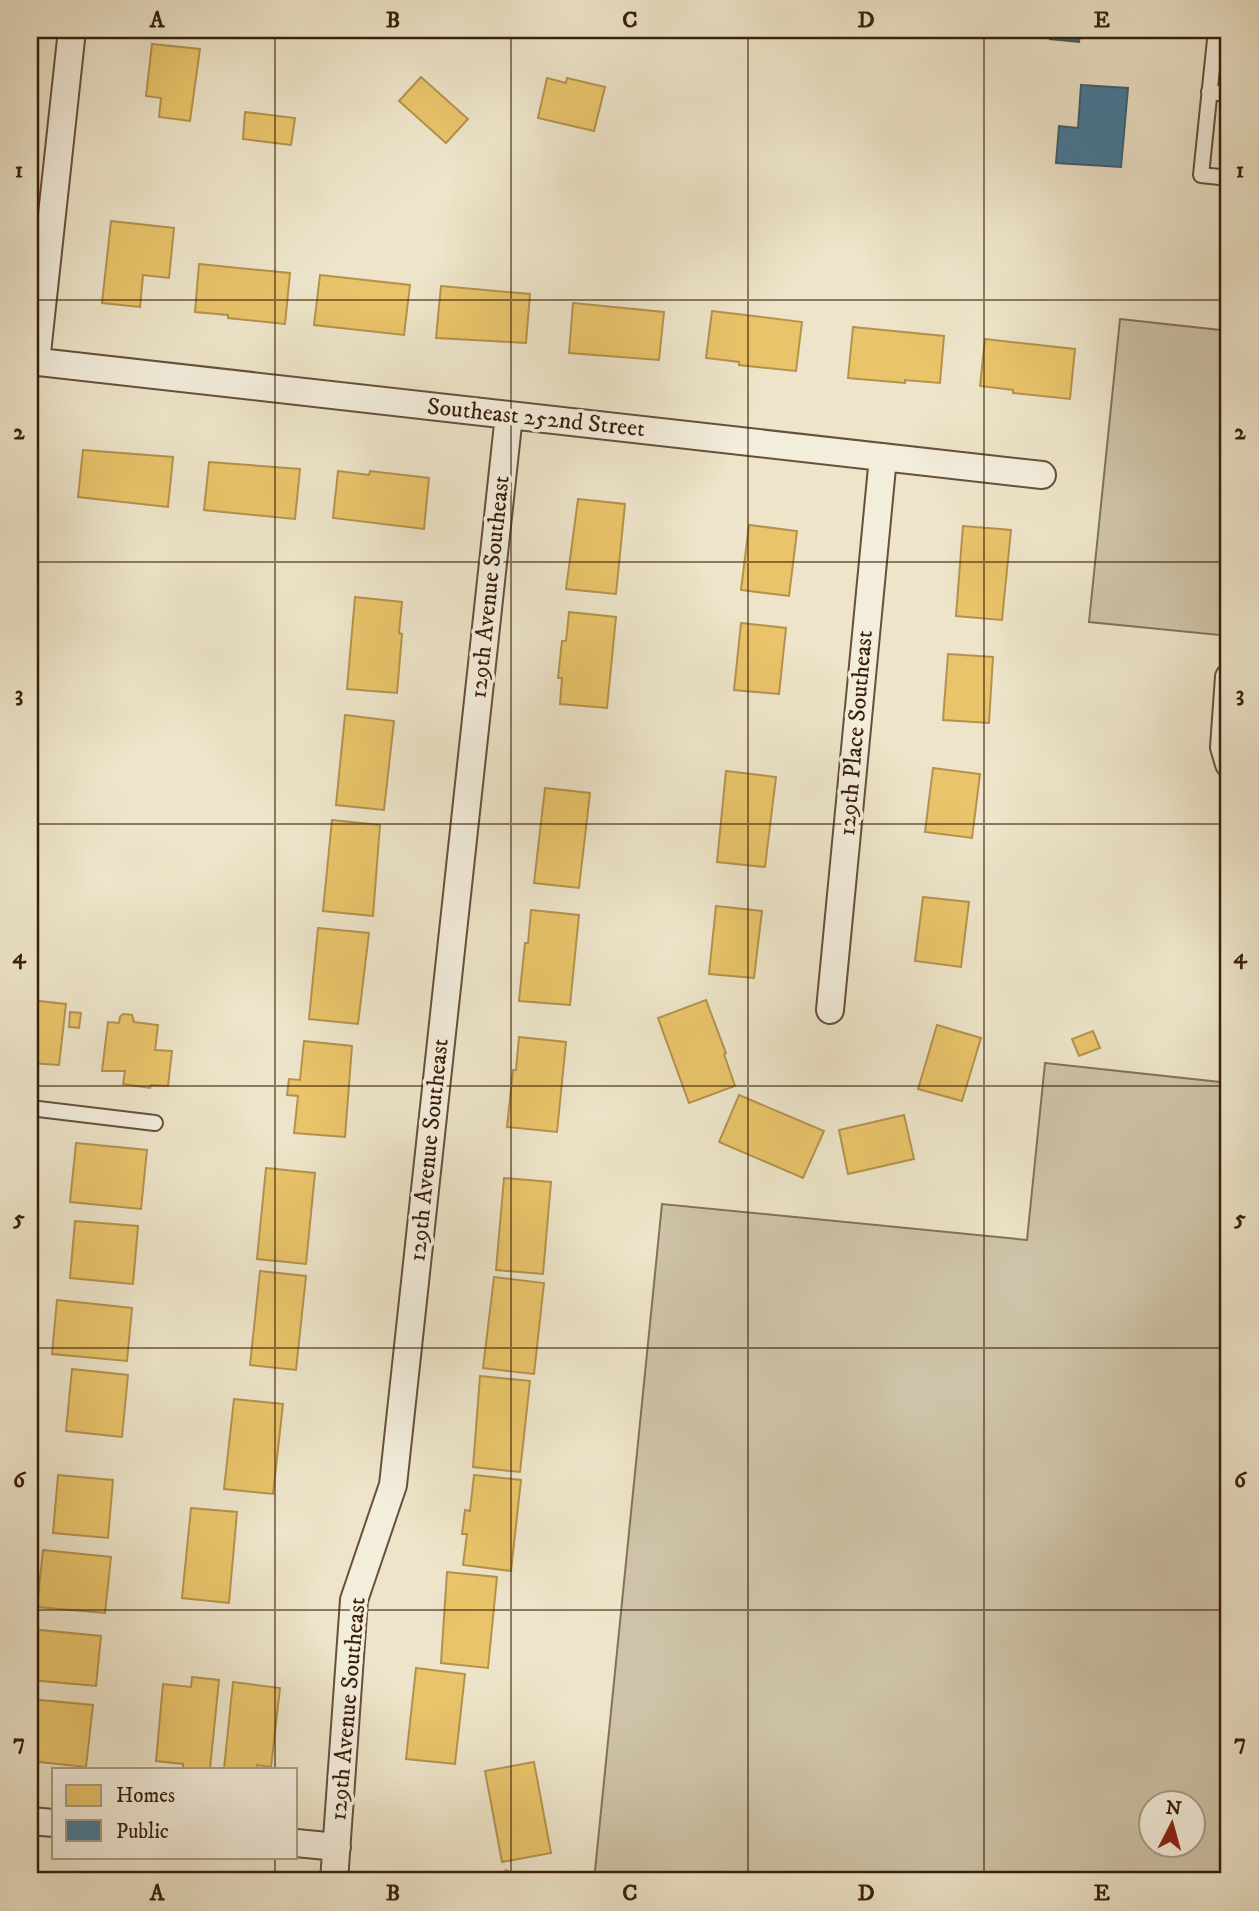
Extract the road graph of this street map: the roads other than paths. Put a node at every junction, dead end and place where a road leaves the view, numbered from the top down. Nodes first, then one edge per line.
1 (72, 30) edge
2 (1216, 30) edge
3 (1209, 92) junction
4 (1229, 94) edge
5 (1229, 178) edge
6 (33, 362) edge
7 (509, 415) junction
8 (883, 457) junction
9 (1042, 475) dead end
10 (1229, 677) edge
11 (1229, 764) edge
12 (830, 1010) dead end
13 (30, 1108) edge
14 (155, 1123) dead end
15 (30, 1821) edge
16 (52, 1823) edge
17 (298, 1843) edge
18 (337, 1847) junction
19 (334, 1881) edge

1 - 6 street
2 - 3 lane
3 - 4 lane
3 - 5 lane
6 - 7 street, Southeast 252nd Street
7 - 8 street, Southeast 252nd Street
7 - 18 street, 129th Avenue Southeast
8 - 9 street, Southeast 252nd Street
8 - 12 street, 129th Place Southeast
10 - 11 street
13 - 14 lane
15 - 16 street
17 - 18 street
18 - 19 street, 129th Avenue Southeast

